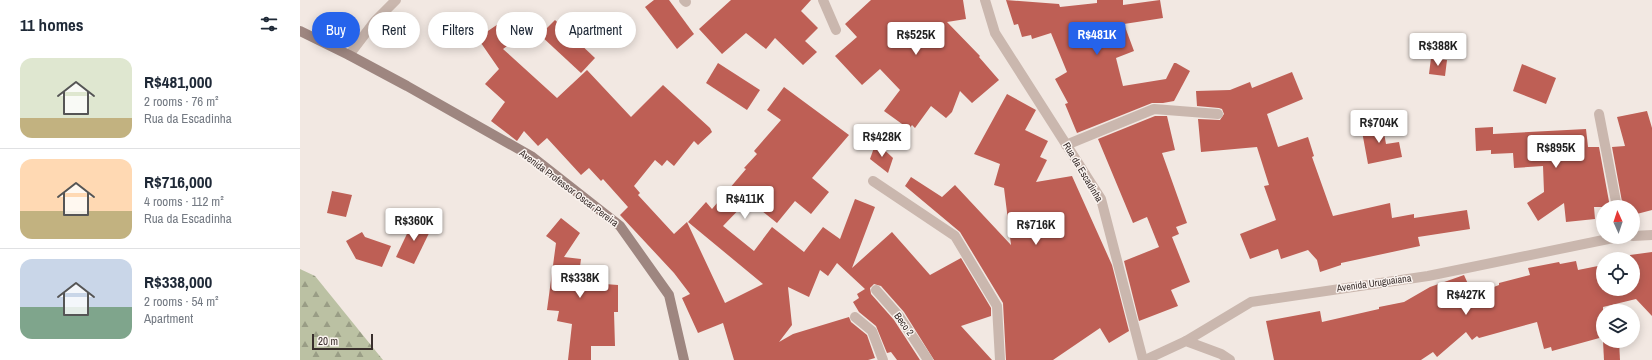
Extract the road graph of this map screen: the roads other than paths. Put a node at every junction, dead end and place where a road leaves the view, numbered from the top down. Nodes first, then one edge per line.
1 (396, 0) edge
2 (822, 0) edge
3 (984, 0) edge
4 (836, 30) dead end
5 (300, 31) edge
6 (349, 55) junction
7 (1218, 114) dead end
8 (1599, 114) dead end
9 (1066, 145) junction
10 (873, 181) dead end
11 (1616, 200) edge
12 (1652, 235) edge
13 (1640, 236) edge
14 (1596, 242) edge
15 (876, 290) dead end
16 (855, 317) dead end
17 (1186, 341) junction
18 (684, 360) edge
19 (883, 360) edge
20 (928, 360) edge
21 (1000, 360) edge
22 (1144, 360) edge
23 (1230, 360) edge

1 - 6 street
2 - 4 street
3 - 9 street, Rua da Escadinha
5 - 6 main road, Avenida Professor Oscar Pereira
6 - 18 main road, Avenida Professor Oscar Pereira
7 - 9 street
8 - 11 street
9 - 22 street, Rua da Escadinha
10 - 21 street
12 - 13 street
14 - 17 street, Avenida Uruguaiana
15 - 20 street, Beco 2
16 - 19 street
17 - 22 street, Avenida Uruguaiana
17 - 23 street

